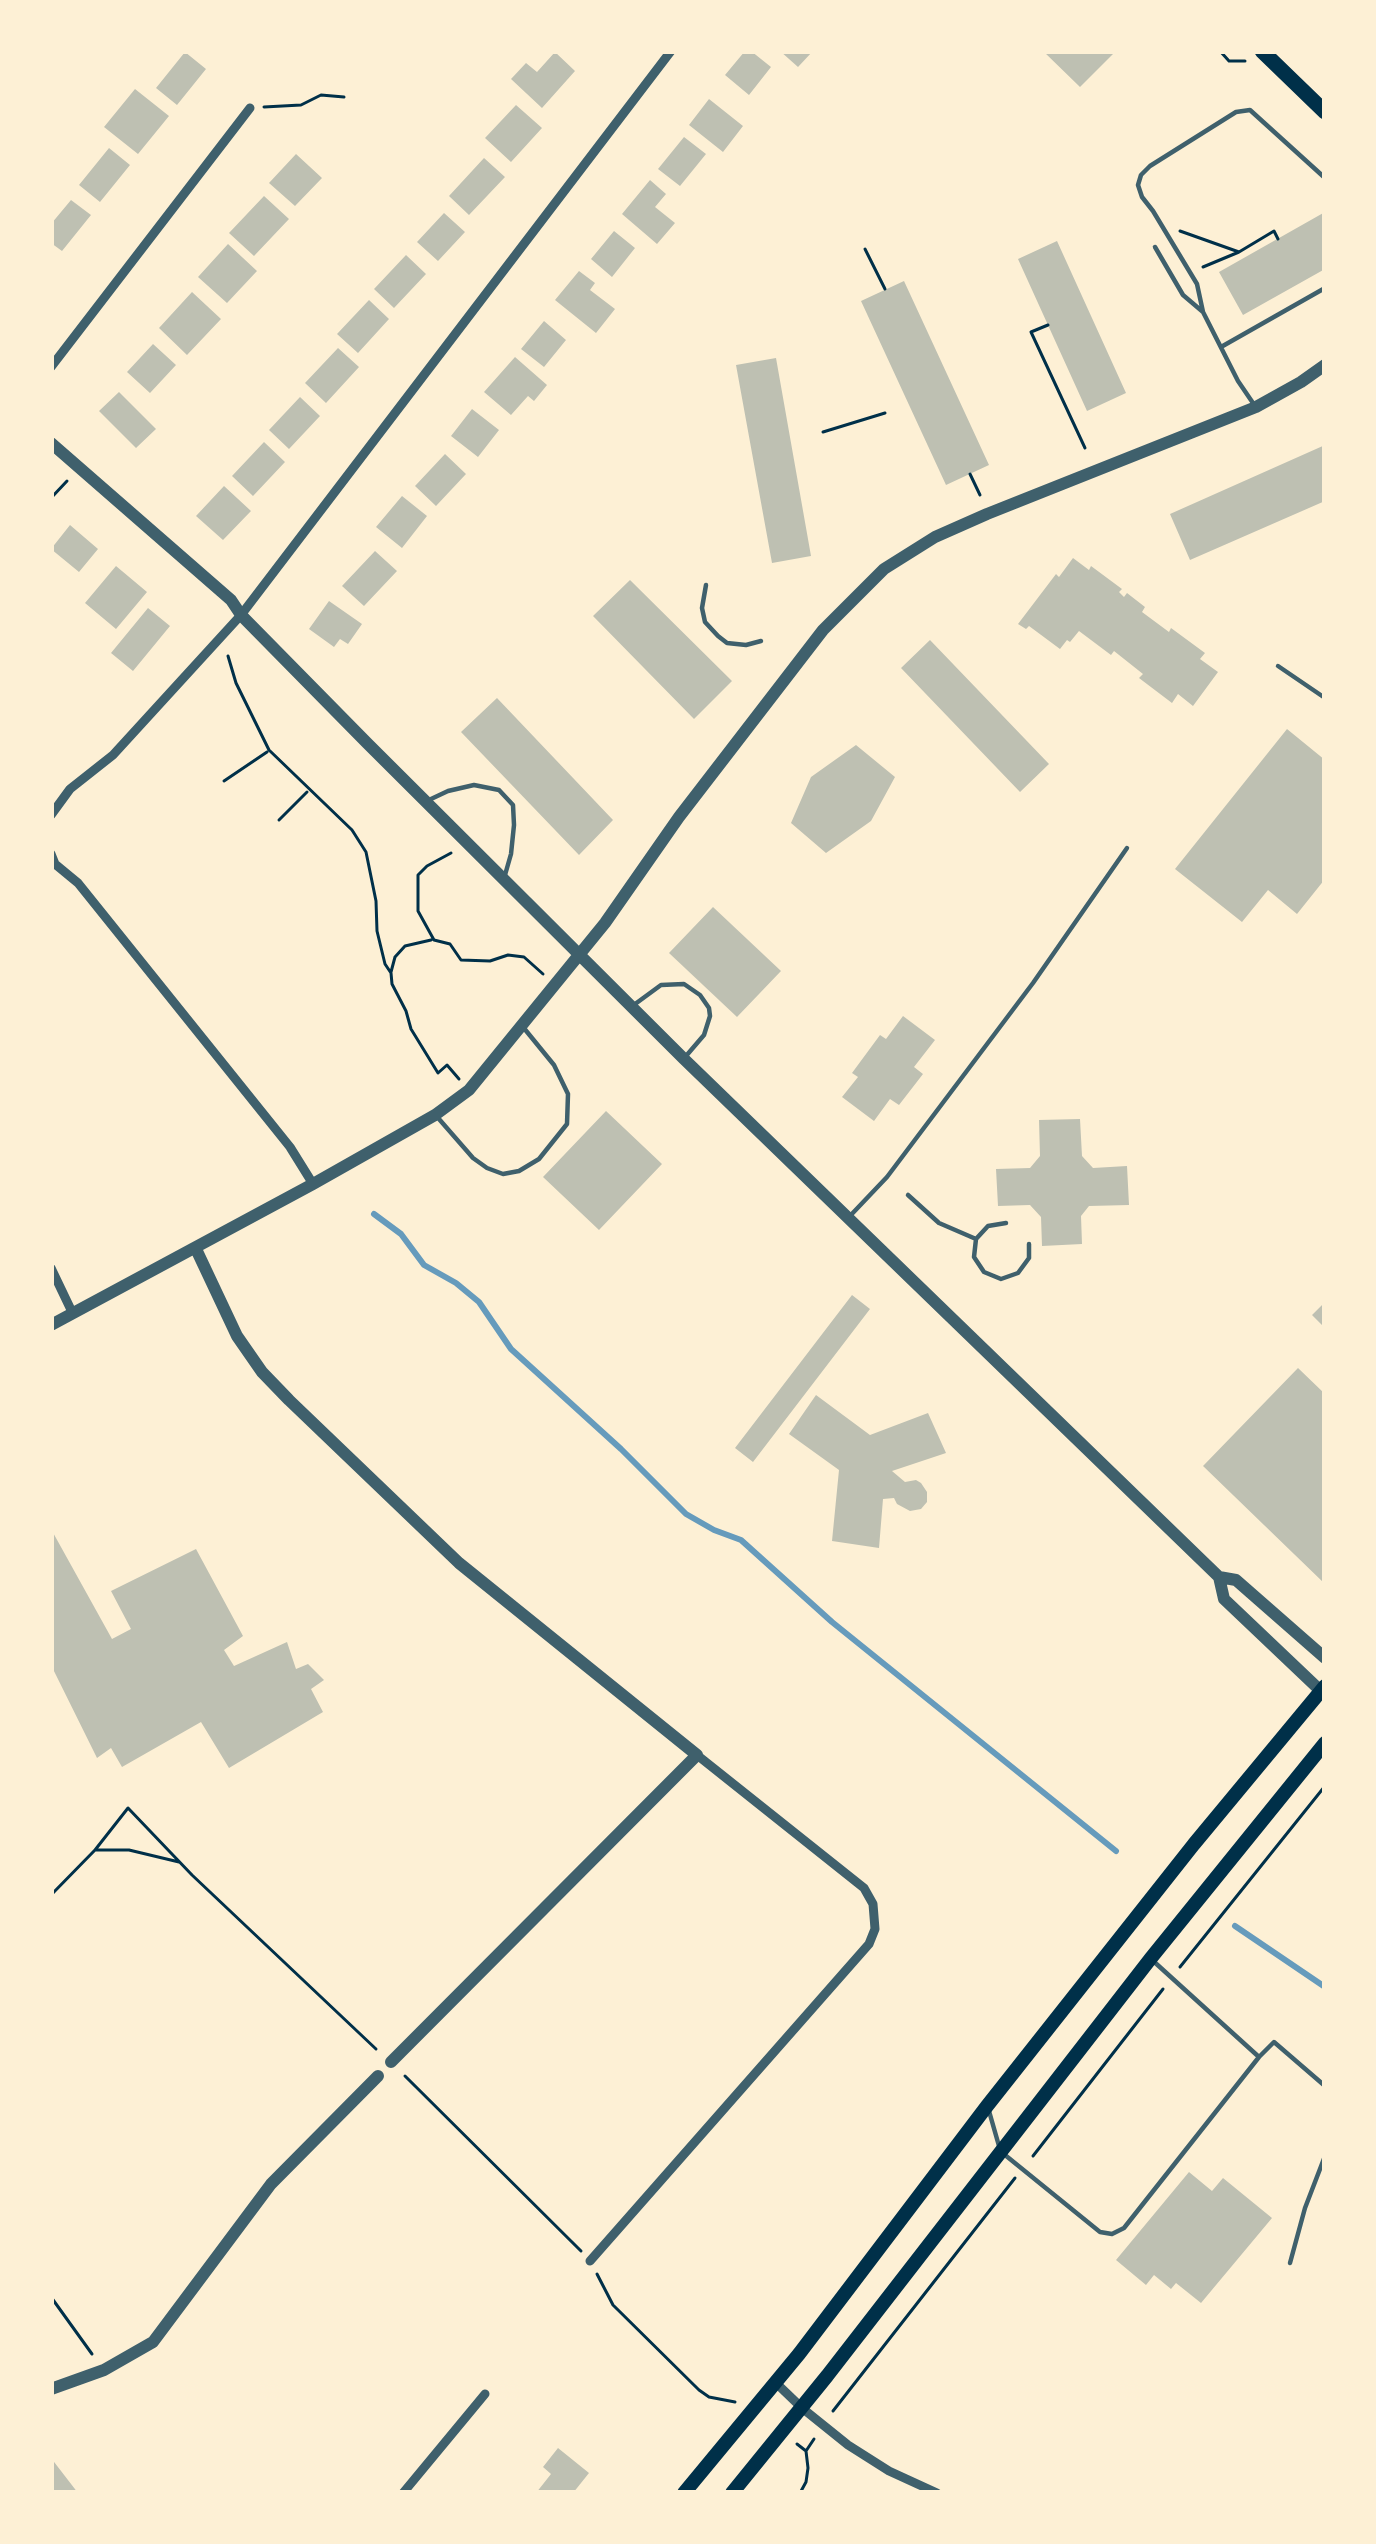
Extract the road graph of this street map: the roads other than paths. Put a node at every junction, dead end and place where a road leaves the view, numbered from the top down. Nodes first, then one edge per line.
1 (671, 51) edge
2 (1257, 54) edge
3 (250, 108) road end
4 (1325, 112) edge
5 (1325, 178) edge
6 (1155, 247) dead end
7 (1325, 288) edge
8 (1203, 311) junction
9 (1221, 347) junction
10 (1325, 364) edge
11 (51, 367) edge
12 (1256, 407) junction
13 (51, 443) edge
14 (706, 585) dead end
15 (241, 615) junction
16 (761, 641) dead end
17 (1278, 666) dead end
18 (1325, 698) edge
19 (426, 801) junction
20 (51, 815) edge
21 (1127, 848) dead end
22 (51, 854) edge
23 (504, 878) junction
24 (579, 953) junction
25 (632, 1006) junction
26 (522, 1026) junction
27 (684, 1059) junction
28 (435, 1115) junction
29 (313, 1184) junction
30 (908, 1195) dead end
31 (849, 1218) junction
32 (1006, 1223) dead end
33 (976, 1239) junction
34 (1028, 1244) dead end
35 (196, 1249) junction
36 (51, 1268) edge
37 (73, 1314) junction
38 (51, 1325) edge
39 (1219, 1577) junction
40 (1325, 1658) edge
41 (1324, 1691) edge
42 (1325, 1743) edge
43 (698, 1755) junction
44 (1151, 1958) junction
45 (1259, 2057) junction
46 (391, 2062) joint
47 (378, 2076) joint
48 (1325, 2086) edge
49 (988, 2106) junction
50 (1001, 2152) junction
51 (1325, 2156) edge
52 (590, 2261) road end
53 (1290, 2263) dead end
54 (776, 2382) junction
55 (51, 2389) edge
56 (485, 2393) dead end
57 (802, 2408) junction
58 (403, 2493) edge
59 (684, 2493) edge
60 (733, 2493) edge
61 (937, 2493) edge

1 - 15 street
2 - 4 main road
3 - 11 street
5 - 8 lane
6 - 8 lane
7 - 9 lane
8 - 9 lane
9 - 12 lane
10 - 12 street
12 - 24 street
13 - 15 street
14 - 16 lane
15 - 19 street
15 - 20 street
17 - 18 lane
19 - 23 street
19 - 23 lane
21 - 31 lane
22 - 29 street
23 - 24 street
24 - 25 street
24 - 26 street
25 - 27 street
25 - 27 lane
26 - 28 street
26 - 28 lane
27 - 31 street
28 - 29 street
29 - 35 street
30 - 33 lane
31 - 39 street
32 - 33 lane
33 - 34 lane
35 - 37 street
35 - 43 street
36 - 37 street
37 - 38 street
39 - 40 street
39 - 41 street
41 - 49 main road
42 - 44 main road
43 - 46 street
43 - 52 street
44 - 45 lane
44 - 50 main road
45 - 48 lane
45 - 50 lane
46 - 47 street
47 - 55 street
49 - 50 lane
49 - 54 main road
50 - 57 main road
51 - 53 lane
54 - 57 street
54 - 59 main road
56 - 58 street
57 - 60 main road
57 - 61 street

